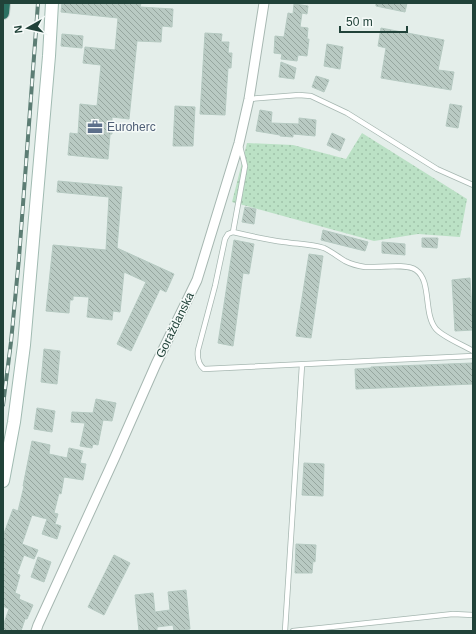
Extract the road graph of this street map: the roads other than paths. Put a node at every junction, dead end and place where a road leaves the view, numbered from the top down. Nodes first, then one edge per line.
1 (4, 3) edge
2 (52, 3) edge
3 (264, 3) edge
4 (3, 13) edge
5 (248, 99) junction
6 (239, 143) junction
7 (473, 185) edge
8 (233, 232) junction
9 (473, 351) edge
10 (473, 356) edge
11 (302, 365) junction
12 (3, 481) edge
13 (473, 615) edge
14 (36, 631) edge
15 (286, 631) edge
16 (294, 631) edge

1 - 4 highway
2 - 12 street
3 - 5 street, Goraždanska
5 - 6 street, Goraždanska
5 - 7 lane
6 - 8 lane
6 - 14 street, Goraždanska
8 - 9 lane
8 - 11 lane
10 - 11 lane
11 - 15 lane
13 - 16 lane

